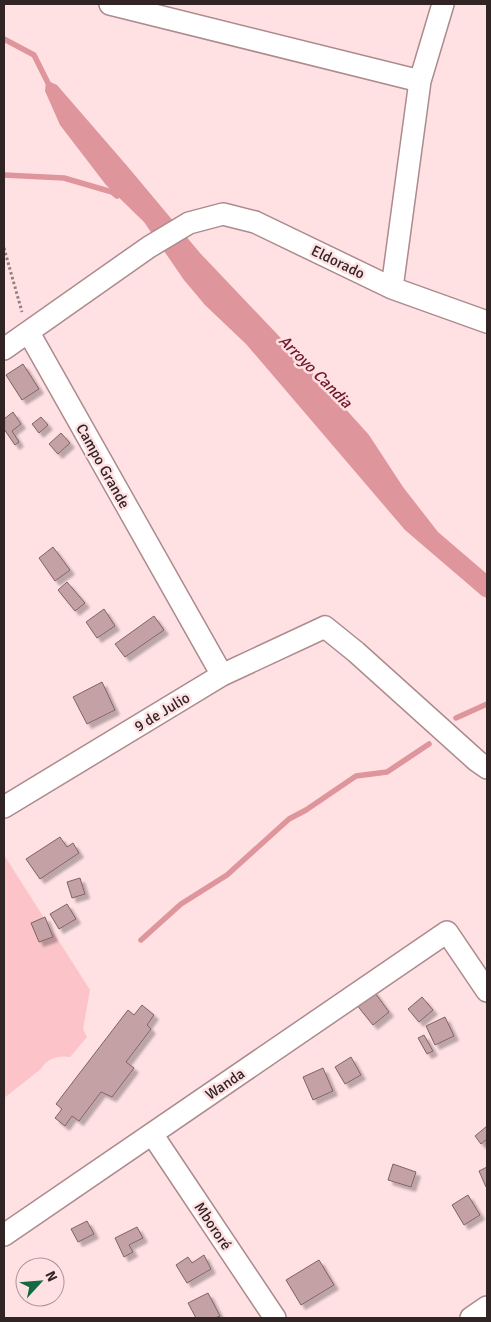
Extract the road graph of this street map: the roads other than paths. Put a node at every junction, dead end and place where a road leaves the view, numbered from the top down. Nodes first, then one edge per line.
1 (110, 4) edge
2 (443, 4) edge
3 (420, 81) junction
4 (392, 288) junction
5 (487, 322) edge
6 (28, 333) junction
7 (4, 349) edge
8 (222, 676) junction
9 (487, 768) edge
10 (4, 807) edge
11 (487, 991) edge
12 (152, 1134) junction
13 (4, 1235) edge
14 (487, 1307) edge
15 (275, 1318) edge
16 (471, 1318) edge

1 - 3 street
2 - 3 street
3 - 4 street
4 - 5 street, Eldorado
4 - 6 street, Eldorado
6 - 7 street
6 - 8 street, Campo Grande
8 - 9 street, 9 de Julio
8 - 10 street, 9 de Julio
11 - 12 street, Wanda
12 - 13 street, Wanda
12 - 15 street, Mbororé
14 - 16 street

